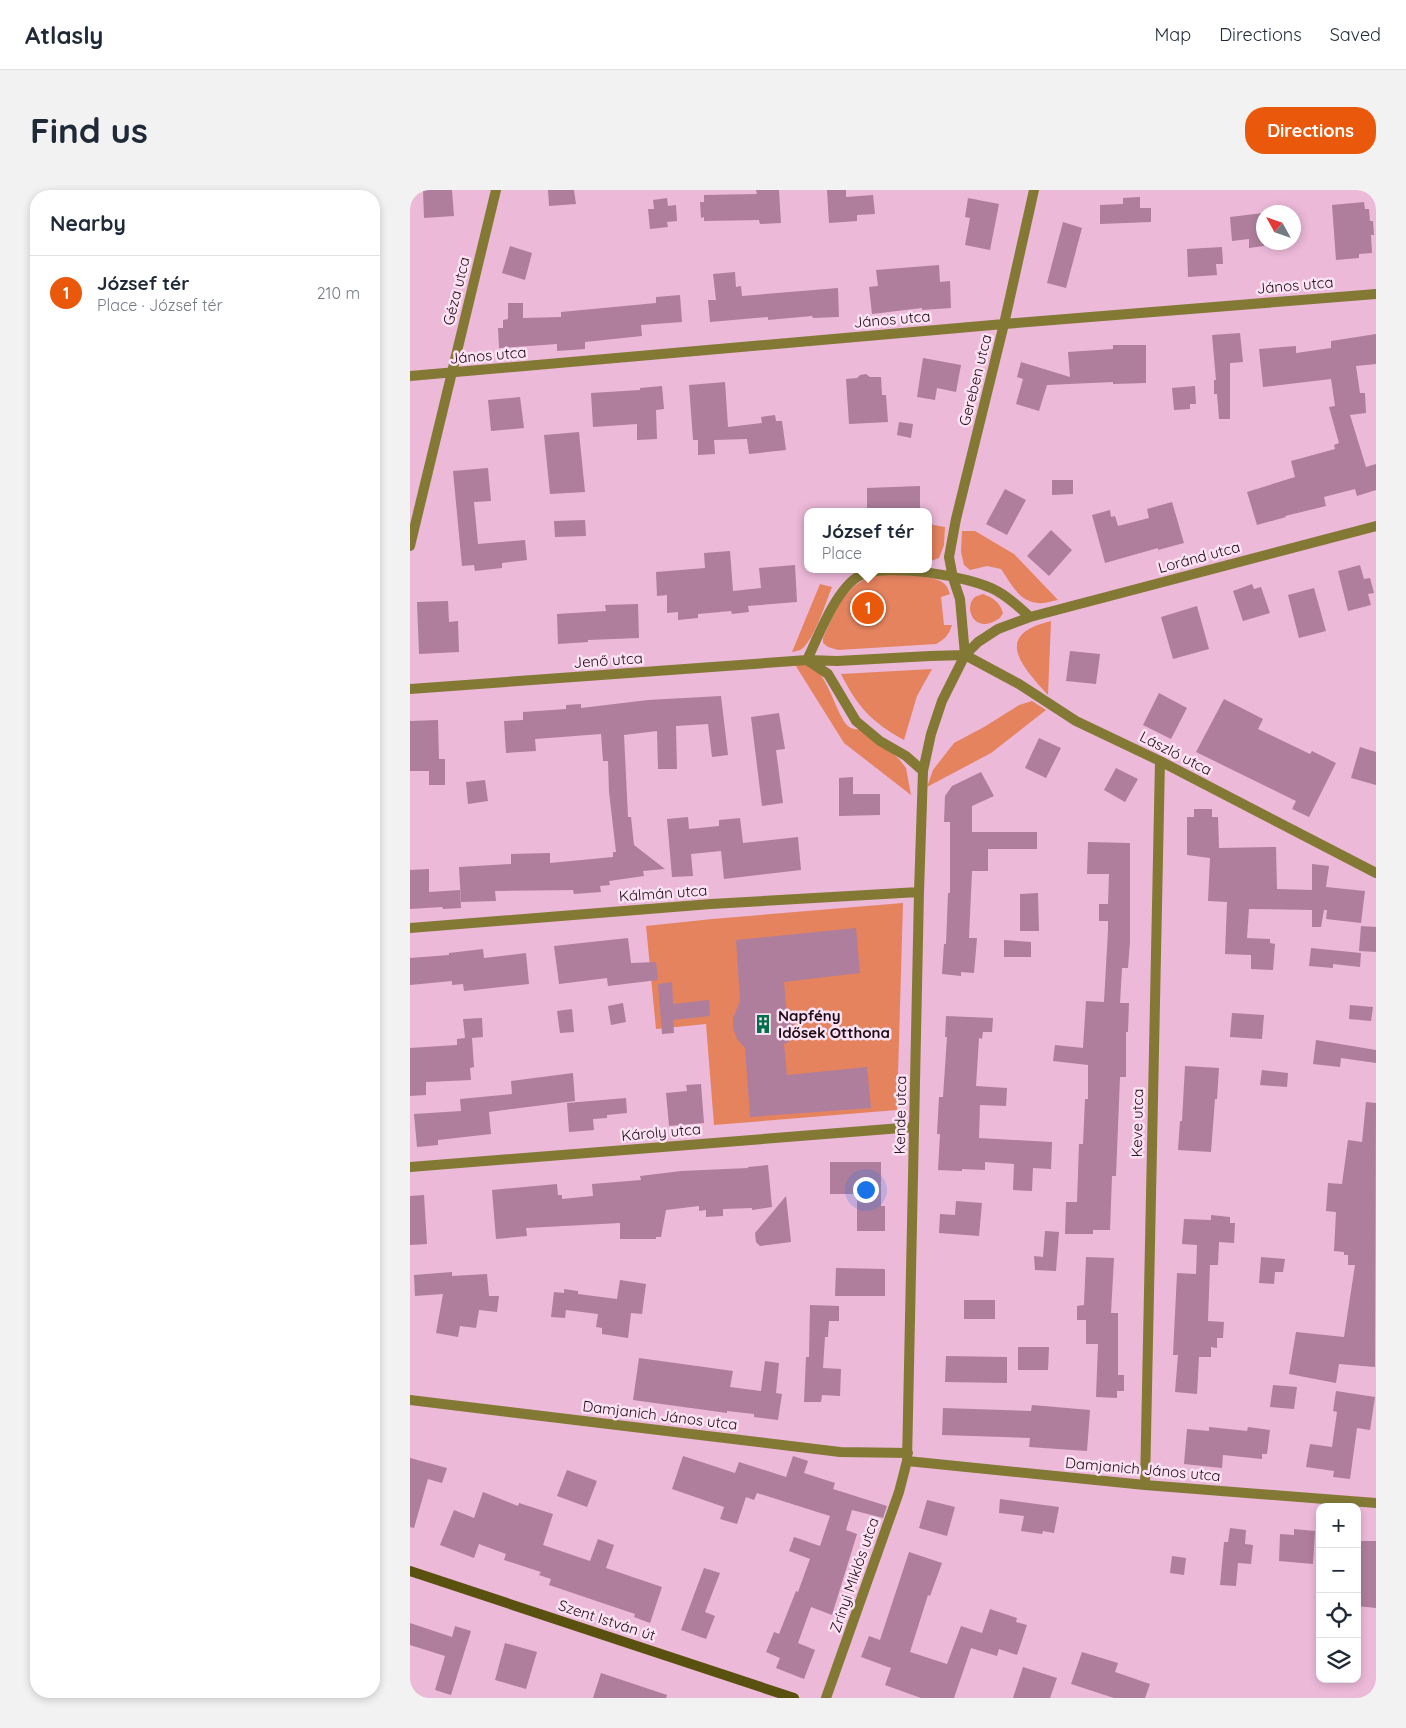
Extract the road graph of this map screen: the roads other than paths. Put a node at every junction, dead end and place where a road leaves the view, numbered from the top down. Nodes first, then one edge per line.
1 (496, 190) edge
2 (1034, 190) edge
3 (1376, 294) edge
4 (1004, 324) junction
5 (452, 373) junction
6 (410, 376) edge
7 (1376, 526) edge
8 (410, 546) edge
9 (869, 573) edge
10 (929, 573) edge
11 (953, 578) junction
12 (1030, 618) junction
13 (965, 655) junction
14 (808, 660) junction
15 (410, 689) edge
16 (1160, 761) junction
17 (923, 771) junction
18 (1376, 873) edge
19 (919, 892) junction
20 (410, 928) edge
21 (914, 1127) junction
22 (410, 1167) edge
23 (410, 1400) edge
24 (908, 1457) junction
25 (1145, 1485) junction
26 (1376, 1503) edge
27 (410, 1571) edge
28 (794, 1698) edge
29 (826, 1698) edge

1 - 5 street, Géza utca
2 - 4 street, Gereben utca
3 - 4 street, János utca
4 - 5 street, János utca
4 - 11 street, Gereben utca
5 - 6 street, János utca
5 - 8 street, Géza utca
7 - 12 street, Loránd utca
9 - 14 street
10 - 11 street
11 - 12 street
11 - 13 street, Gereben utca
12 - 13 street, Loránd utca
13 - 14 street, Jenő utca
13 - 16 street, László utca
13 - 17 street, Kende utca
14 - 15 street, Jenő utca
14 - 17 street
16 - 18 street, László utca
16 - 25 street, Keve utca
17 - 19 street, Kende utca
19 - 20 street, Kálmán utca
19 - 21 street, Kende utca
21 - 22 street, Károly utca
21 - 24 street, Kende utca
23 - 24 street, Damjanich János utca
24 - 25 street, Damjanich János utca
24 - 29 street, Zrínyi Miklós utca
25 - 26 street, Damjanich János utca
27 - 28 street, Szent István út

